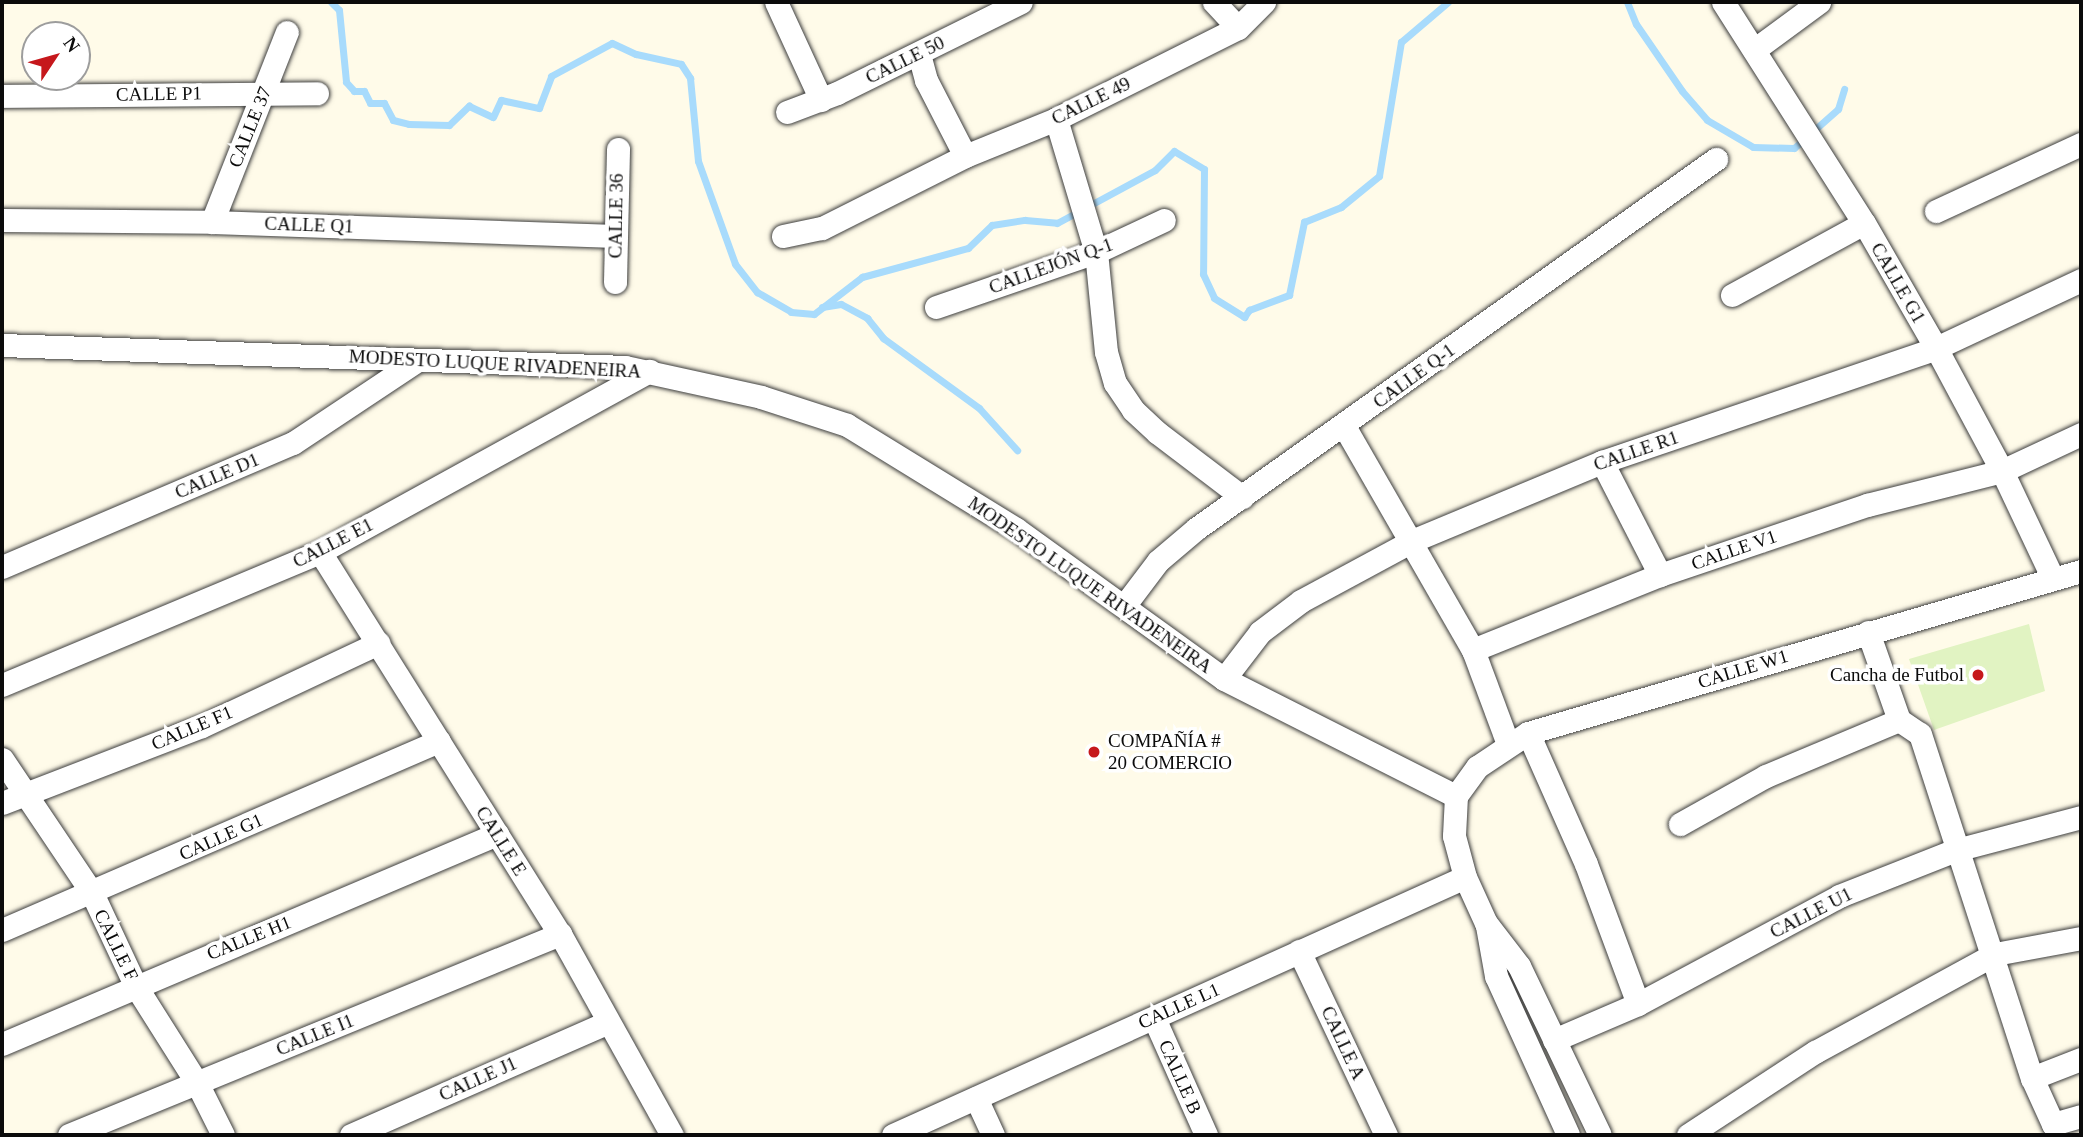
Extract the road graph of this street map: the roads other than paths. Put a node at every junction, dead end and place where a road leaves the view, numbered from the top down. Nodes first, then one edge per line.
1 (776, 2) edge
2 (1021, 2) edge
3 (1214, 2) edge
4 (1264, 2) edge
5 (1723, 2) edge
6 (1819, 2) edge
7 (1238, 28) junction
8 (287, 32) dead end
9 (1754, 50) junction
10 (919, 54) junction
11 (263, 93) junction
12 (317, 93) dead end
13 (2, 96) edge
14 (821, 100) junction
15 (787, 112) dead end
16 (1056, 119) junction
17 (2081, 144) edge
18 (618, 149) dead end
19 (965, 156) junction
20 (1716, 159) dead end
21 (1936, 211) dead end
22 (2, 220) edge
23 (1164, 220) dead end
24 (212, 222) junction
25 (1864, 223) junction
26 (616, 236) junction
27 (783, 236) dead end
28 (1096, 252) junction
29 (2081, 280) edge
30 (615, 282) dead end
31 (1732, 295) dead end
32 (936, 307) dead end
33 (2, 345) edge
34 (1936, 348) junction
35 (418, 360) junction
36 (649, 371) junction
37 (1344, 426) junction
38 (2081, 434) edge
39 (1602, 462) junction
40 (2002, 471) junction
41 (1242, 497) junction
42 (1412, 541) junction
43 (320, 552) junction
44 (2, 566) edge
45 (2081, 571) edge
46 (1660, 575) junction
47 (2052, 577) junction
48 (1124, 607) junction
49 (1868, 632) junction
50 (378, 643) junction
51 (1473, 650) junction
52 (1224, 679) junction
53 (2, 685) edge
54 (1899, 720) junction
55 (1518, 738) junction
56 (439, 741) junction
57 (2, 759) edge
58 (26, 796) junction
59 (1455, 796) junction
60 (2, 803) edge
61 (2081, 817) edge
62 (1680, 824) dead end
63 (497, 834) junction
64 (1956, 850) junction
65 (1465, 877) junction
66 (92, 893) junction
67 (1486, 923) junction
68 (2, 930) edge
69 (560, 934) junction
70 (2081, 938) edge
71 (1299, 951) junction
72 (1995, 954) junction
73 (135, 985) junction
74 (1638, 1004) junction
75 (1154, 1018) junction
76 (606, 1023) junction
77 (1554, 1040) junction
78 (2, 1044) edge
79 (2081, 1059) edge
80 (2032, 1078) junction
81 (197, 1083) junction
82 (976, 1098) junction
83 (2081, 1116) edge
84 (69, 1135) edge
85 (223, 1135) edge
86 (351, 1135) edge
87 (672, 1135) edge
88 (893, 1135) edge
89 (993, 1135) edge
90 (1206, 1135) edge
91 (1386, 1135) edge
92 (1568, 1135) edge
93 (1600, 1135) edge
94 (1688, 1135) edge

1 - 14 street
2 - 10 street, CALLE 50
3 - 7 street
4 - 7 street, CALLE 49
5 - 9 street, CALLE G1
6 - 9 street
7 - 16 street, CALLE 49
8 - 11 street, CALLE 37
9 - 25 street, CALLE G1
10 - 14 street, CALLE 50
10 - 19 street
11 - 12 street, CALLE P1
11 - 13 street, CALLE P1
11 - 24 street, CALLE 37
14 - 15 street, CALLE 50
16 - 19 street, CALLE 49
16 - 28 street
17 - 21 street
18 - 26 street, CALLE 36
19 - 27 street, CALLE 49
20 - 37 street, CALLE Q-1
22 - 24 street, CALLE Q1
23 - 28 street, CALLEJÓN Q-1
24 - 26 street, CALLE Q1
25 - 31 street
25 - 34 street, CALLE G1
26 - 30 street, CALLE 36
28 - 32 street, CALLEJÓN Q-1
28 - 41 street
29 - 34 street, CALLE R1
33 - 35 street, MODESTO LUQUE RIVADENEIRA
34 - 39 street, CALLE R1
34 - 40 street, CALLE G1
35 - 36 street, MODESTO LUQUE RIVADENEIRA
35 - 44 street, CALLE D1
36 - 43 street, CALLE E1
36 - 48 street, MODESTO LUQUE RIVADENEIRA
37 - 41 street, CALLE Q-1
37 - 42 street
38 - 40 street, CALLE V1
39 - 42 street, CALLE R1
39 - 46 street
40 - 46 street, CALLE V1
40 - 47 street, CALLE G1
41 - 48 street, CALLE Q-1
42 - 51 street
42 - 52 street, CALLE R1
43 - 50 street, CALLE E
43 - 53 street, CALLE E1
45 - 47 street, CALLE W1
46 - 51 street, CALLE V1
47 - 49 street, CALLE W1
48 - 52 street, MODESTO LUQUE RIVADENEIRA
49 - 54 street
49 - 55 street, CALLE W1
50 - 56 street, CALLE E
50 - 58 street, CALLE F1
51 - 55 street
52 - 59 street, MODESTO LUQUE RIVADENEIRA
54 - 62 street
54 - 64 street
55 - 59 street, CALLE W1
55 - 74 street
56 - 63 street, CALLE E
56 - 66 street, CALLE G1
57 - 58 street, CALLE F
58 - 60 street, CALLE F1
58 - 66 street, CALLE F
59 - 65 street
61 - 64 street, CALLE U1
63 - 69 street, CALLE E
63 - 73 street, CALLE H1
64 - 72 street
64 - 74 street, CALLE U1
65 - 67 street
65 - 71 street, CALLE L1
66 - 68 street, CALLE G1
66 - 73 street, CALLE F
67 - 77 street
67 - 92 street
69 - 76 street, CALLE E
69 - 81 street, CALLE I1
70 - 72 street
71 - 75 street, CALLE L1
71 - 91 street, CALLE A
72 - 80 street
72 - 94 street
73 - 78 street, CALLE H1
73 - 81 street, CALLE F
74 - 77 street, CALLE U1
75 - 82 street, CALLE L1
75 - 90 street, CALLE B
76 - 86 street, CALLE J1
76 - 87 street, CALLE E
77 - 93 street
79 - 80 street
80 - 83 street
81 - 84 street, CALLE I1
81 - 85 street, CALLE F
82 - 88 street, CALLE L1
82 - 89 street

